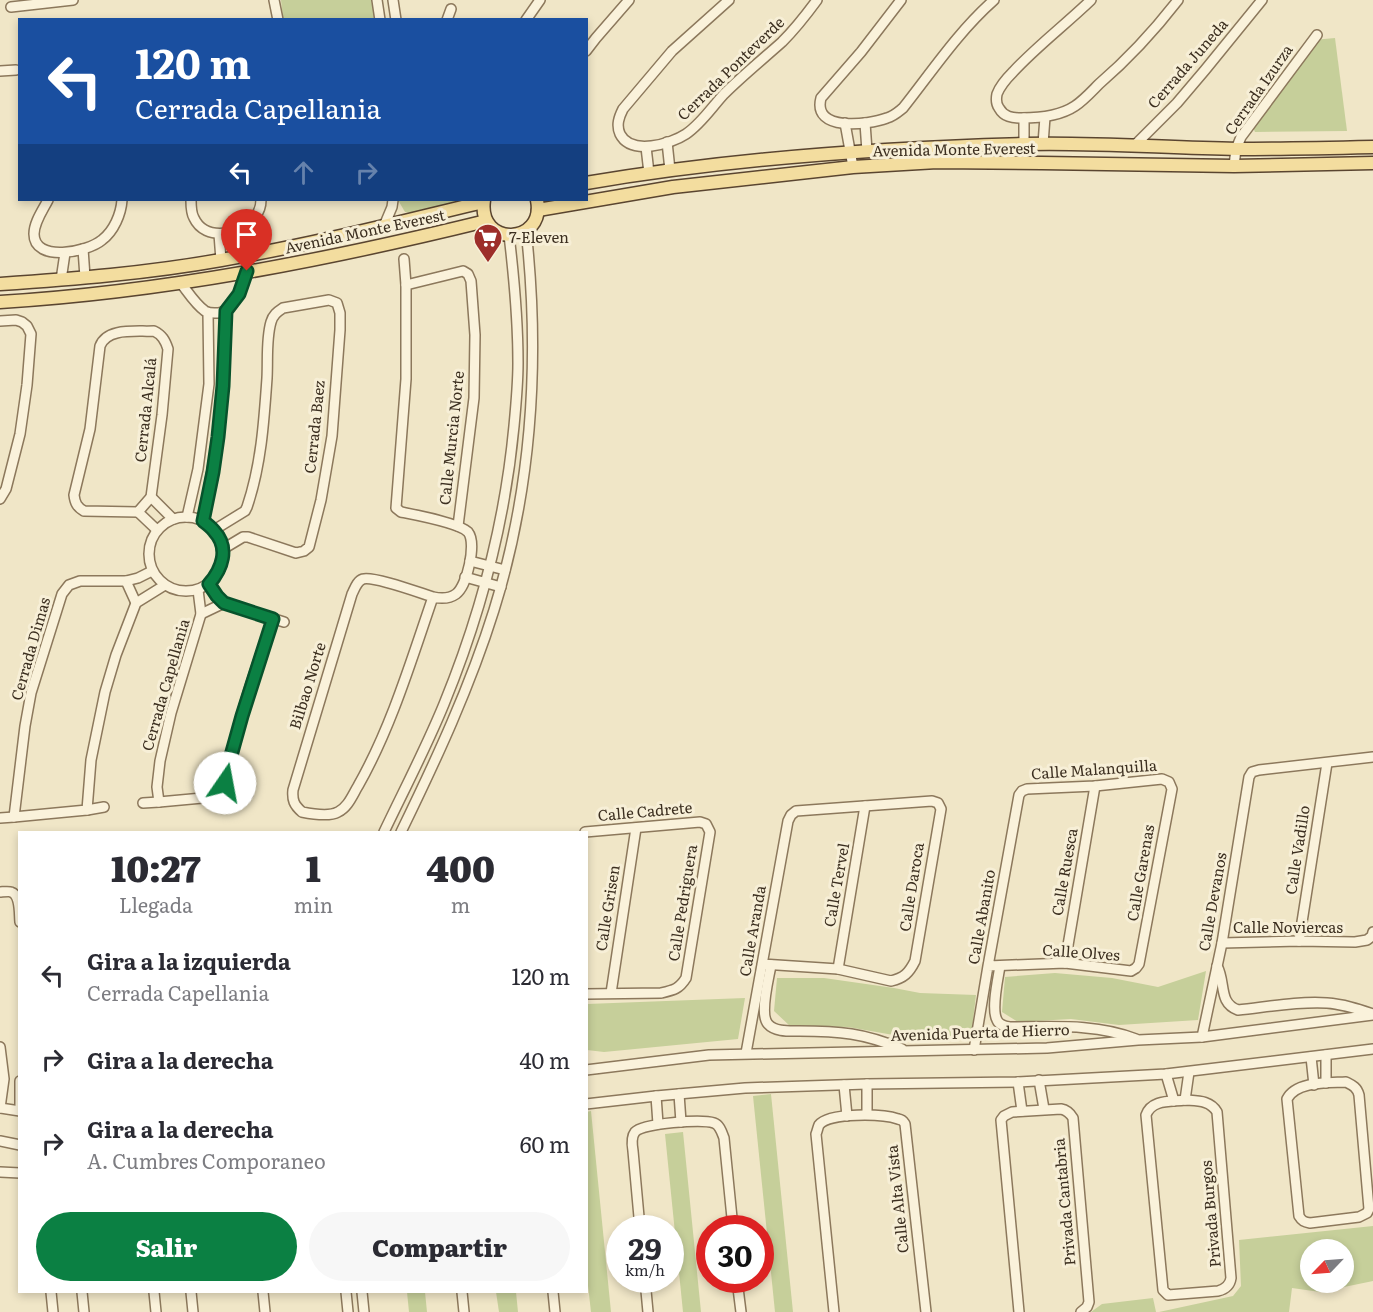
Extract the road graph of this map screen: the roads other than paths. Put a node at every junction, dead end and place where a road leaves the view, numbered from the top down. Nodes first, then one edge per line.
1 (73, 0) edge
2 (274, 0) edge
3 (540, 0) edge
4 (629, 0) edge
5 (729, 0) edge
6 (817, 0) edge
7 (901, 0) edge
8 (994, 0) edge
9 (1091, 0) edge
10 (1178, 0) edge
11 (1262, 0) edge
12 (17, 4) edge
13 (393, 4) edge
14 (451, 9) dead end
15 (379, 10) edge
16 (278, 18) edge
17 (448, 18) edge
18 (527, 18) edge
19 (1317, 35) dead end
20 (588, 49) edge
21 (16, 70) dead end
22 (0, 71) edge
23 (1045, 117) junction
24 (1029, 118) junction
25 (855, 123) junction
26 (666, 142) junction
27 (1024, 144) junction
28 (1043, 144) junction
29 (1135, 145) junction
30 (651, 146) junction
31 (939, 147) junction
32 (1373, 147) edge
33 (1236, 149) junction
34 (867, 151) junction
35 (850, 152) junction
36 (743, 162) junction
37 (937, 162) junction
38 (1373, 163) edge
39 (1234, 166) junction
40 (853, 167) junction
41 (670, 170) junction
42 (649, 173) junction
43 (744, 179) junction
44 (588, 183) edge
45 (588, 198) edge
46 (48, 201) edge
47 (122, 201) edge
48 (191, 201) edge
49 (261, 201) edge
50 (393, 201) edge
51 (480, 201) edge
52 (484, 201) edge
53 (567, 201) edge
54 (538, 205) edge
55 (486, 221) junction
56 (384, 226) junction
57 (238, 230) junction
58 (526, 230) junction
59 (219, 234) junction
60 (509, 235) junction
61 (83, 249) junction
62 (65, 253) junction
63 (242, 256) junction
64 (404, 259) dead end
65 (221, 260) junction
66 (149, 271) junction
67 (247, 271) junction
68 (222, 275) junction
69 (85, 278) junction
70 (61, 280) junction
71 (180, 282) junction
72 (0, 284) edge
73 (406, 285) junction
74 (152, 286) junction
75 (0, 302) edge
76 (226, 311) junction
77 (208, 313) junction
78 (0, 321) edge
79 (151, 497) junction
80 (0, 499) edge
81 (138, 512) junction
82 (187, 517) junction
83 (173, 519) junction
84 (203, 521) junction
85 (458, 526) junction
86 (157, 530) junction
87 (214, 530) junction
88 (223, 549) junction
89 (470, 561) junction
90 (490, 566) junction
91 (505, 570) junction
92 (152, 571) junction
93 (465, 577) junction
94 (126, 581) junction
95 (485, 583) junction
96 (209, 584) junction
97 (165, 585) junction
98 (501, 587) junction
99 (198, 590) junction
100 (434, 597) junction
101 (136, 603) junction
102 (224, 603) junction
103 (201, 614) junction
104 (273, 619) junction
105 (284, 622) dead end
106 (1373, 758) edge
107 (1327, 763) junction
108 (1169, 782) joint
109 (1095, 786) junction
110 (1022, 791) joint
111 (248, 794) dead end
112 (224, 796) junction
113 (159, 802) junction
114 (143, 803) dead end
115 (865, 806) junction
116 (104, 807) dead end
117 (87, 810) junction
118 (14, 817) junction
119 (0, 818) edge
120 (706, 824) joint
121 (636, 828) junction
122 (384, 831) edge
123 (401, 831) edge
124 (588, 832) edge
125 (0, 892) edge
126 (18, 900) edge
127 (1373, 932) edge
128 (1299, 941) junction
129 (1222, 943) junction
130 (1065, 963) junction
131 (766, 965) junction
132 (988, 966) junction
133 (1000, 966) junction
134 (1217, 966) junction
135 (1136, 968) joint
136 (838, 969) junction
137 (611, 993) junction
138 (588, 994) edge
139 (1373, 1015) edge
140 (1203, 1037) junction
141 (1138, 1040) junction
142 (0, 1047) edge
143 (1373, 1049) edge
144 (974, 1050) junction
145 (908, 1051) junction
146 (746, 1053) junction
147 (1326, 1055) junction
148 (1311, 1057) junction
149 (588, 1062) edge
150 (603, 1068) junction
151 (588, 1070) edge
152 (1189, 1072) junction
153 (1166, 1074) junction
154 (2, 1079) edge
155 (1040, 1080) junction
156 (18, 1081) edge
157 (1018, 1082) junction
158 (1326, 1083) junction
159 (867, 1084) junction
160 (844, 1085) junction
161 (1314, 1085) junction
162 (680, 1094) junction
163 (656, 1096) junction
164 (1185, 1100) junction
165 (1174, 1101) junction
166 (588, 1104) edge
167 (0, 1108) edge
168 (1044, 1109) junction
169 (1022, 1111) junction
170 (18, 1112) edge
171 (867, 1114) junction
172 (847, 1116) junction
173 (681, 1122) junction
174 (658, 1124) junction
175 (0, 1142) edge
176 (18, 1145) edge
177 (0, 1172) edge
178 (18, 1173) edge
179 (639, 1215) edge
180 (732, 1215) edge
181 (51, 1293) edge
182 (82, 1293) edge
183 (154, 1293) edge
184 (192, 1293) edge
185 (263, 1293) edge
186 (346, 1293) edge
187 (362, 1293) edge
188 (462, 1293) edge
189 (553, 1293) edge
190 (646, 1293) edge
191 (739, 1293) edge
192 (53, 1312) edge
193 (84, 1312) edge
194 (156, 1312) edge
195 (193, 1312) edge
196 (265, 1312) edge
197 (348, 1312) edge
198 (364, 1312) edge
199 (464, 1312) edge
200 (555, 1312) edge
201 (648, 1312) edge
202 (741, 1312) edge
203 (834, 1312) edge
204 (926, 1312) edge
205 (1019, 1312) edge
206 (1081, 1312) edge

1 - 12 street
2 - 16 street
3 - 18 street
4 - 20 street
5 - 30 street
6 - 26 street, Cerrada Ponteverde
7 - 25 street
8 - 25 street
9 - 24 street
10 - 23 street
11 - 29 street, Cerrada Juneda
13 - 15 street
14 - 17 street
19 - 33 street, Cerrada Izurza
21 - 22 street
23 - 24 street
23 - 28 street
24 - 27 street
25 - 34 street
25 - 35 street
26 - 30 street, Cerrada Ponteverde
26 - 41 street
27 - 28 main road, Avenida Monte Everest
27 - 31 main road, Avenida Monte Everest
28 - 29 main road, Avenida Monte Everest
29 - 33 main road, Avenida Monte Everest
30 - 42 street
31 - 34 main road, Avenida Monte Everest
31 - 37 main road
32 - 33 main road, Avenida Monte Everest
33 - 39 street, Cerrada Izurza
34 - 35 main road, Avenida Monte Everest
35 - 36 main road, Avenida Monte Everest
35 - 40 street
36 - 41 main road, Avenida Monte Everest
36 - 43 main road
37 - 39 main road, Avenida Monte Everest
37 - 40 main road, Avenida Monte Everest
38 - 39 main road, Avenida Monte Everest
40 - 43 main road, Avenida Monte Everest
41 - 42 main road, Avenida Monte Everest
42 - 44 main road, Avenida Monte Everest
43 - 45 main road, Avenida Monte Everest
46 - 62 street
47 - 61 street
48 - 59 street
49 - 57 street
50 - 56 street
51 - 56 main road, Avenida Monte Everest
52 - 55 main road
53 - 54 main road, Avenida Monte Everest
54 - 58 main road
55 - 60 main road
55 - 67 main road, Avenida Monte Everest
56 - 63 main road, Avenida Monte Everest
57 - 59 street
57 - 63 street
58 - 60 main road
58 - 91 street
59 - 65 street
60 - 90 street
61 - 62 street
61 - 69 street
62 - 70 street
63 - 65 main road, Avenida Monte Everest
64 - 73 street, Calle Murcia Norte
65 - 66 main road, Avenida Monte Everest
65 - 68 main road
66 - 69 main road, Avenida Monte Everest
66 - 74 main road
67 - 68 main road, Avenida Monte Everest
67 - 76 street
68 - 71 main road, Avenida Monte Everest
69 - 70 main road, Avenida Monte Everest
70 - 72 main road, Avenida Monte Everest
71 - 74 main road, Avenida Monte Everest
71 - 77 street
73 - 85 street, Calle Murcia Norte
73 - 85 street, Calle Murcia Norte
74 - 75 main road, Avenida Monte Everest
76 - 77 street
76 - 84 street
77 - 82 street
78 - 80 street
79 - 81 street
79 - 81 street, Cerrada Alcalá
79 - 83 street
81 - 86 street
82 - 83 street
82 - 84 street
83 - 86 street
84 - 87 street
85 - 89 street, Calle Murcia Norte
86 - 92 street
87 - 88 street
87 - 88 street, Cerrada Baez
88 - 96 street
89 - 90 street
89 - 93 street
90 - 91 street
90 - 95 street
91 - 98 street
92 - 94 street, Cerrada Dimas
92 - 97 street
93 - 95 street
93 - 100 street
94 - 101 street
94 - 118 street, Cerrada Dimas
95 - 98 street
95 - 122 street
96 - 99 street
96 - 102 street
97 - 99 street
97 - 101 street
98 - 123 street
99 - 103 street, Cerrada Capellania
100 - 100 street, Bilbao Norte
101 - 117 street
102 - 103 street, Cerrada Capellania
102 - 104 street
103 - 113 street, Cerrada Capellania
104 - 105 street
104 - 112 street
106 - 107 street
107 - 128 street, Calle Vadillo
107 - 129 street, Calle Devanos
108 - 109 street, Calle Malanquilla
108 - 135 street, Calle Garenas
109 - 110 street, Calle Malanquilla
109 - 130 street, Calle Ruesca
110 - 132 street, Calle Abanito
111 - 112 street
112 - 113 street
113 - 114 street
115 - 131 street, Calle Aranda
115 - 136 street, Calle Tervel
115 - 136 street, Calle Daroca
116 - 117 street
117 - 118 street
118 - 119 street
120 - 121 street, Calle Cadrete
120 - 137 street, Calle Pedriguera
121 - 124 street, Calle Cadrete
121 - 137 street, Calle Grisen
125 - 126 street
127 - 128 street, Calle Noviercas
128 - 129 street, Calle Noviercas
129 - 134 street, Calle Devanos
130 - 133 street, Calle Olves
130 - 135 street, Calle Olves
131 - 136 street
131 - 145 street, Calle Aranda
131 - 146 street, Calle Aranda
132 - 133 street, Calle Olves
132 - 144 street, Calle Abanito
133 - 141 street, Calle Abanito
134 - 139 street
134 - 140 street, Calle Devanos
137 - 138 street
139 - 140 street, Avenida Puerta de Hierro
140 - 141 street, Avenida Puerta de Hierro
141 - 144 street, Avenida Puerta de Hierro
142 - 154 street
143 - 147 street
144 - 145 street, Avenida Puerta de Hierro
145 - 146 street, Avenida Puerta de Hierro
146 - 150 street, Avenida Puerta de Hierro
147 - 148 street
147 - 158 street
148 - 152 street
148 - 161 street
149 - 150 street
150 - 151 street, Avenida Puerta de Hierro
152 - 153 street
152 - 164 street
153 - 155 street
153 - 165 street
154 - 156 street
154 - 167 street
155 - 157 street
155 - 168 street
157 - 159 street
157 - 169 street
158 - 161 street
158 - 161 street
159 - 160 street
159 - 171 street
160 - 162 street
160 - 172 street
162 - 163 street
162 - 173 street
163 - 166 street
163 - 174 street
164 - 165 street, Privada Burgos
164 - 165 street, Privada Burgos
167 - 170 street
168 - 169 street, Privada Cantabria
168 - 206 street, Privada Cantabria
169 - 205 street
171 - 172 street, Calle Alta Vista
171 - 204 street, Calle Alta Vista
172 - 203 street, Calle Alta Vista
173 - 174 street
173 - 180 street
174 - 179 street
175 - 176 street
177 - 178 street
181 - 192 street
182 - 193 street
183 - 194 street
184 - 195 street
185 - 196 street
186 - 197 street
187 - 198 street
188 - 199 street
189 - 200 street
190 - 201 street
191 - 202 street

